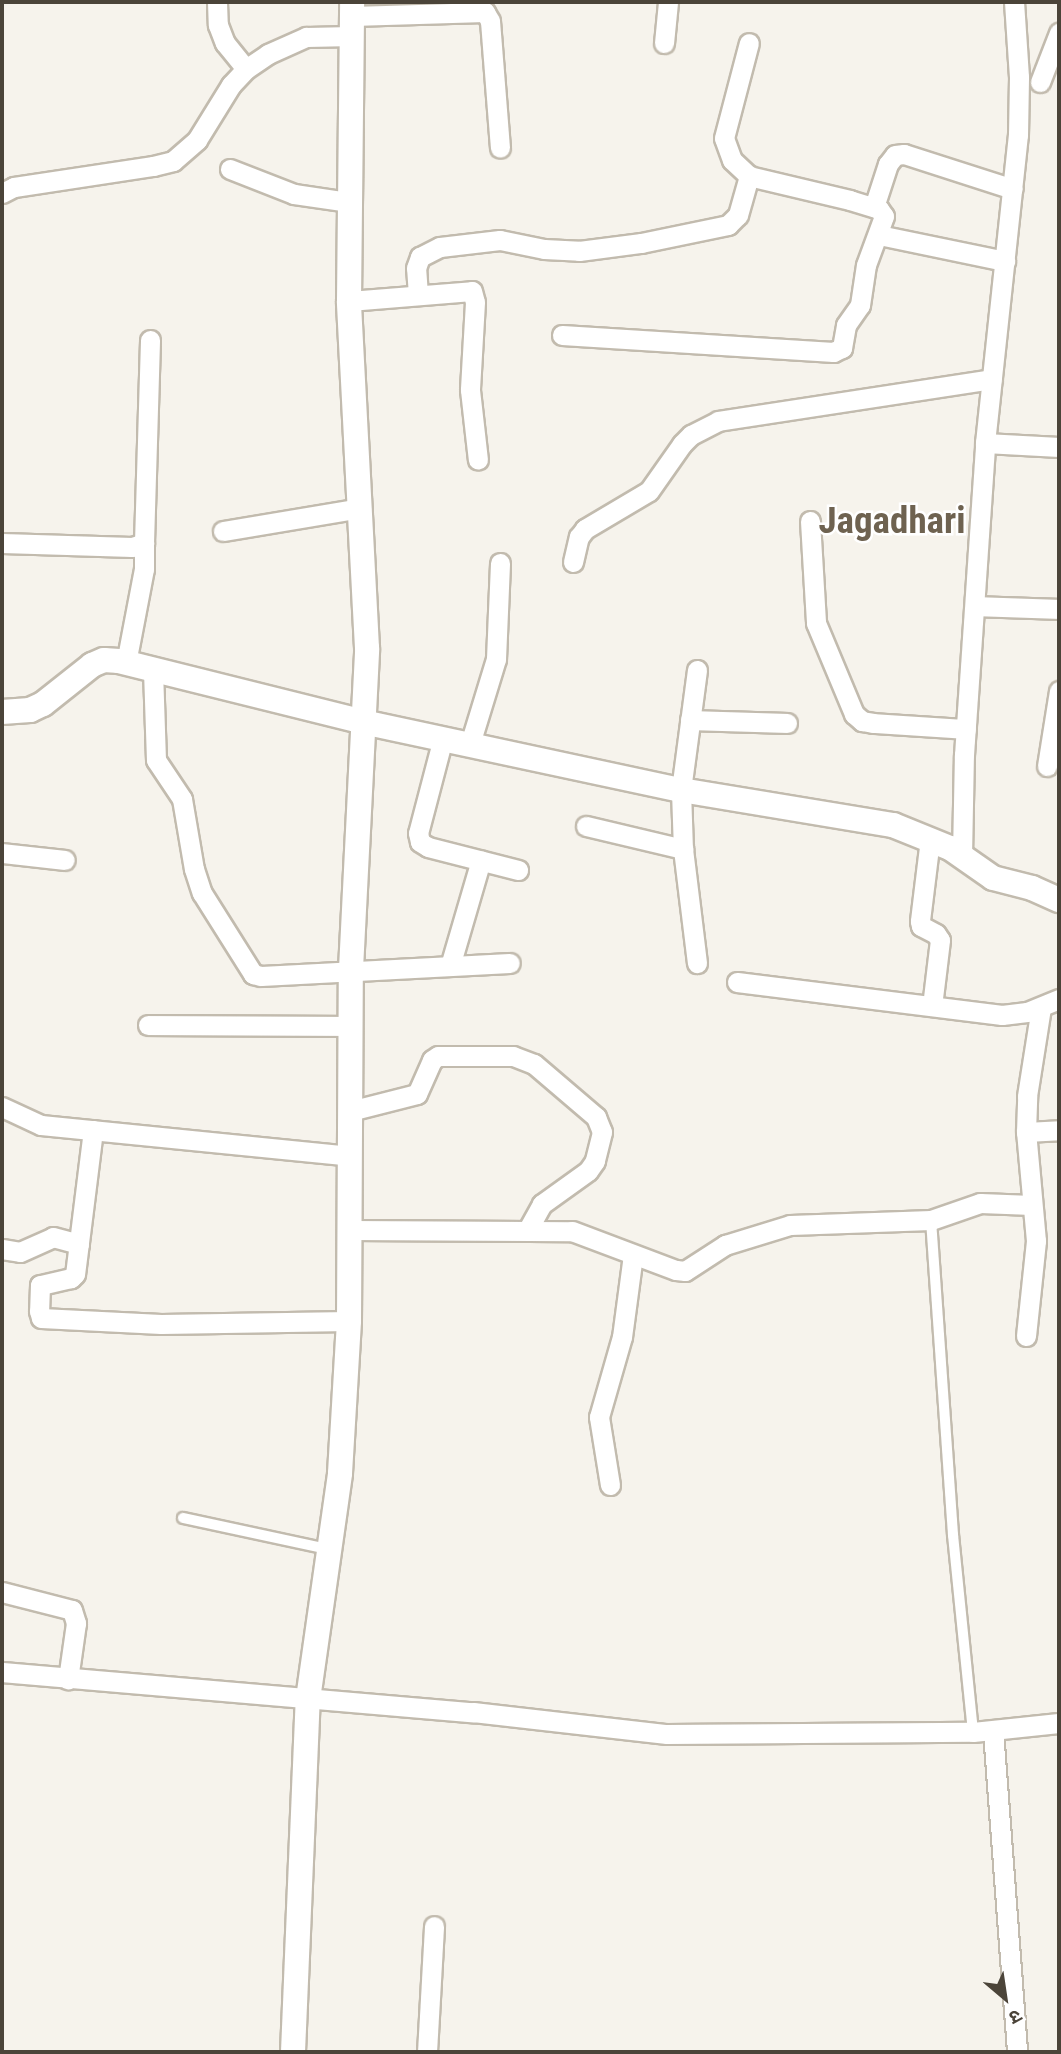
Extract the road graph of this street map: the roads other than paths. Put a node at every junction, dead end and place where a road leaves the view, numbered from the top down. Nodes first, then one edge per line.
1 (217, 2) edge
2 (668, 2) edge
3 (1014, 2) edge
4 (352, 18) edge
5 (1059, 33) edge
6 (664, 43) dead end
7 (749, 43) dead end
8 (246, 69) junction
9 (1019, 77) junction
10 (1050, 84) edge
11 (500, 148) dead end
12 (230, 169) dead end
13 (749, 177) junction
14 (1013, 189) junction
15 (2, 193) edge
16 (349, 202) junction
17 (874, 207) junction
18 (878, 234) junction
19 (1005, 261) junction
20 (418, 295) junction
21 (349, 300) junction
22 (562, 335) dead end
23 (150, 341) dead end
24 (992, 379) junction
25 (985, 443) junction
26 (1059, 447) edge
27 (478, 460) dead end
28 (361, 508) junction
29 (810, 521) dead end
30 (223, 531) dead end
31 (2, 543) edge
32 (144, 543) junction
33 (573, 562) dead end
34 (499, 563) dead end
35 (975, 606) junction
36 (1059, 609) edge
37 (126, 663) junction
38 (153, 670) junction
39 (696, 670) dead end
40 (1059, 691) edge
41 (2, 712) edge
42 (690, 720) junction
43 (363, 722) junction
44 (788, 723) dead end
45 (966, 729) junction
46 (443, 738) junction
47 (470, 744) junction
48 (1046, 766) dead end
49 (681, 790) junction
50 (586, 826) dead end
51 (930, 839) junction
52 (683, 849) junction
53 (2, 853) edge
54 (962, 856) junction
55 (65, 860) dead end
56 (481, 860) junction
57 (518, 870) dead end
58 (1059, 900) edge
59 (510, 963) dead end
60 (697, 963) dead end
61 (450, 965) junction
62 (351, 969) junction
63 (737, 982) dead end
64 (1059, 999) edge
65 (932, 1006) junction
66 (1041, 1007) junction
67 (148, 1025) dead end
68 (350, 1026) junction
69 (2, 1107) edge
70 (350, 1111) junction
71 (93, 1130) junction
72 (1059, 1130) edge
73 (1026, 1132) junction
74 (350, 1156) junction
75 (1032, 1205) junction
76 (931, 1220) junction
77 (528, 1229) junction
78 (350, 1230) junction
79 (79, 1244) junction
80 (2, 1249) edge
81 (633, 1255) junction
82 (349, 1321) junction
83 (1026, 1336) dead end
84 (610, 1485) dead end
85 (183, 1518) dead end
86 (329, 1549) junction
87 (2, 1592) edge
88 (2, 1672) edge
89 (68, 1679) junction
90 (308, 1699) junction
91 (1059, 1723) edge
92 (983, 1731) junction
93 (434, 1926) dead end
94 (293, 2052) edge
95 (427, 2052) edge
96 (1017, 2052) edge

1 - 8 street
2 - 6 street
3 - 9 street
4 - 8 street
4 - 11 street
4 - 16 street
5 - 10 street
7 - 13 street
8 - 15 street
9 - 10 street
9 - 14 street
12 - 16 street
13 - 17 street
13 - 20 street
14 - 17 street
14 - 19 street
16 - 21 street
17 - 18 street
18 - 19 street
18 - 22 street
19 - 24 street
20 - 21 street
20 - 27 street
21 - 28 street
23 - 32 street
24 - 25 street
24 - 33 street
25 - 26 street
25 - 35 street
28 - 30 street
28 - 43 street
29 - 45 street
31 - 32 street
32 - 37 street
34 - 47 street
35 - 36 street
35 - 45 street
37 - 38 street
37 - 41 street
38 - 43 street
38 - 62 street
39 - 42 street
40 - 48 street
42 - 44 street
42 - 49 street
43 - 46 street
43 - 62 street
45 - 54 street
46 - 47 street
46 - 56 street
47 - 49 street
49 - 51 street
49 - 52 street
50 - 52 street
51 - 54 street
51 - 65 street
52 - 60 street
53 - 55 street
54 - 58 street
56 - 57 street
56 - 61 street
59 - 61 street
61 - 62 street
62 - 68 street
63 - 65 street
64 - 66 street
65 - 66 street
66 - 73 street
67 - 68 street
68 - 70 street
69 - 71 street
70 - 74 street
70 - 77 street
71 - 74 street
71 - 79 street
72 - 73 street
73 - 75 street
74 - 78 street
75 - 76 street
75 - 83 street
76 - 81 street
76 - 92 lane
77 - 78 street
77 - 81 street
78 - 82 street
79 - 80 street
79 - 82 street
81 - 84 street
82 - 86 street
85 - 86 lane
86 - 90 street
87 - 89 street
88 - 89 street
89 - 90 street
90 - 92 street
90 - 94 street
91 - 92 street
92 - 96 street
93 - 95 street

